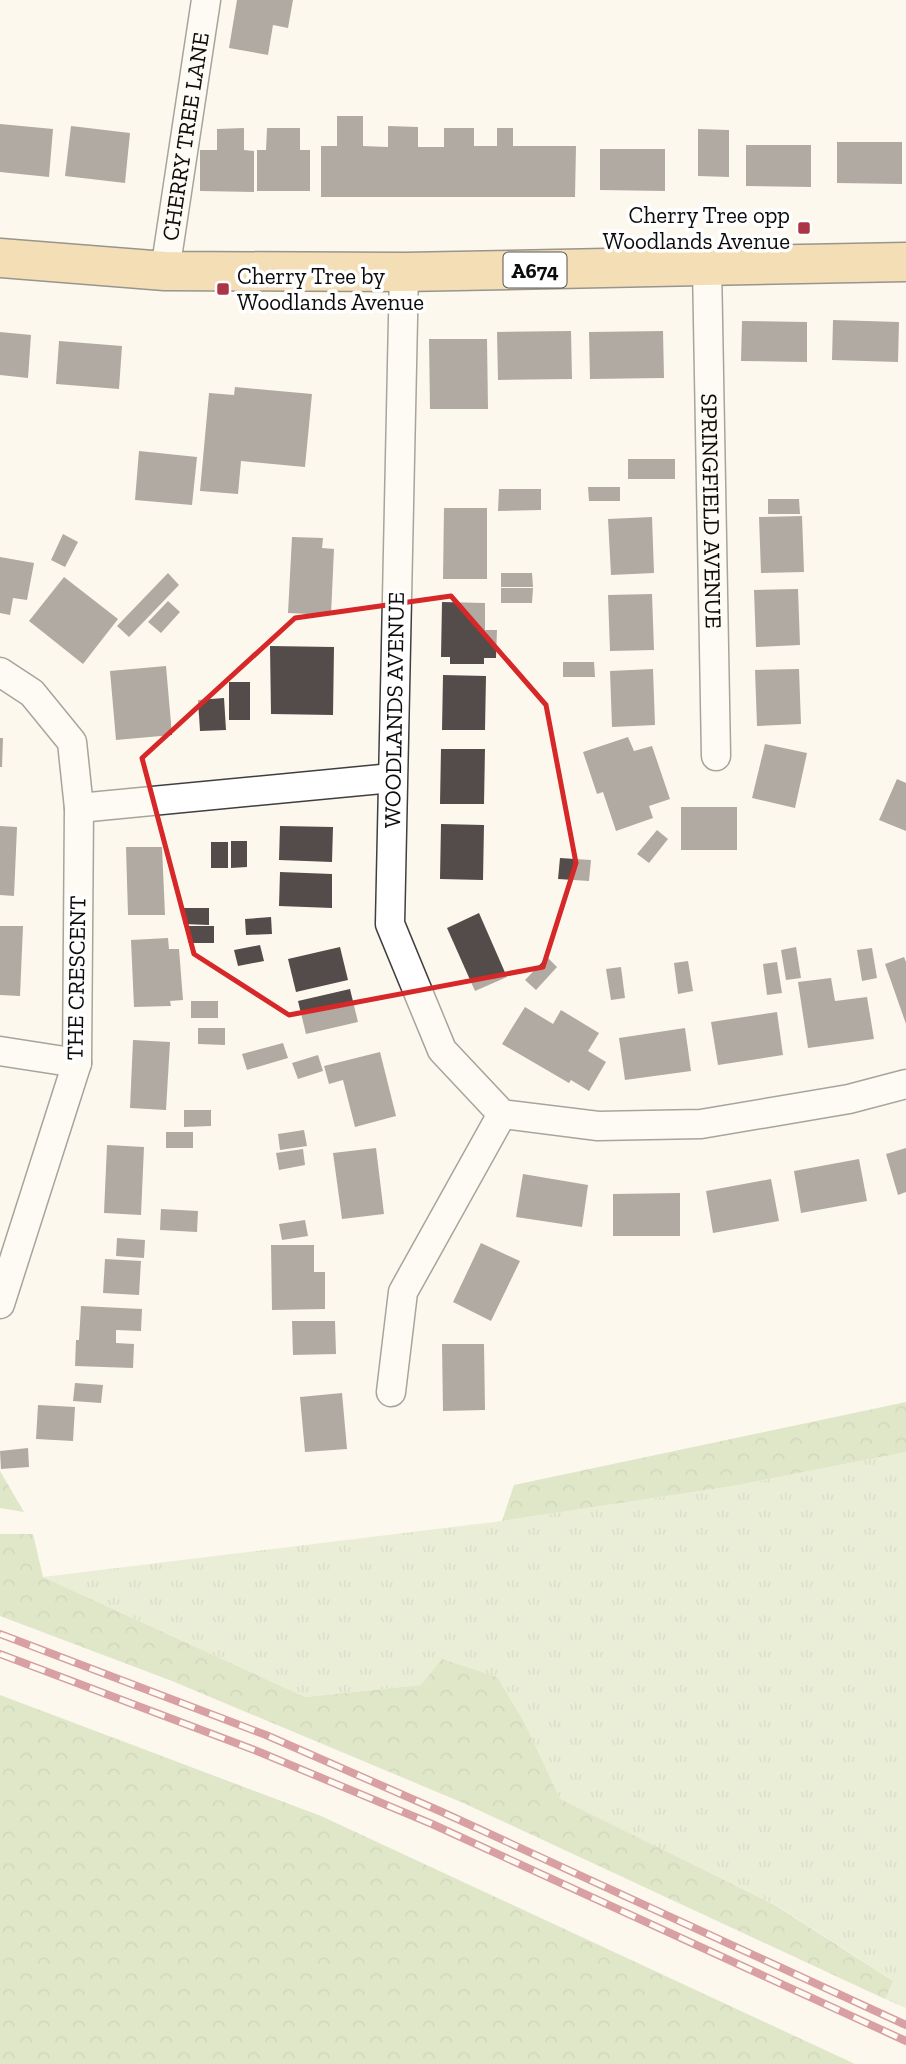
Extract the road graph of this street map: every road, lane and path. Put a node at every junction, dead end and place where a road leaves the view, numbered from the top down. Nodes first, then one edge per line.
1 (206, 0) edge
2 (0, 258) edge
3 (906, 262) edge
4 (707, 266) junction
5 (165, 271) junction
6 (404, 272) junction
7 (0, 672) edge
8 (716, 756) dead end
9 (392, 778) junction
10 (79, 808) junction
11 (0, 1051) edge
12 (77, 1063) junction
13 (906, 1084) edge
14 (502, 1114) junction
15 (0, 1304) edge
16 (391, 1392) dead end

1 - 5 street, CHERRY TREE LANE
2 - 5 main road, A674
3 - 4 main road, A674
4 - 6 main road, A674
4 - 8 street, SPRINGFIELD AVENUE
5 - 6 main road, A674
6 - 9 street, WOODLANDS AVENUE
7 - 10 street, THE CRESCENT
9 - 10 street
9 - 14 street, WOODLANDS AVENUE
10 - 12 street, THE CRESCENT
11 - 12 street
12 - 15 street, THE CRESCENT
13 - 14 street
14 - 16 street

